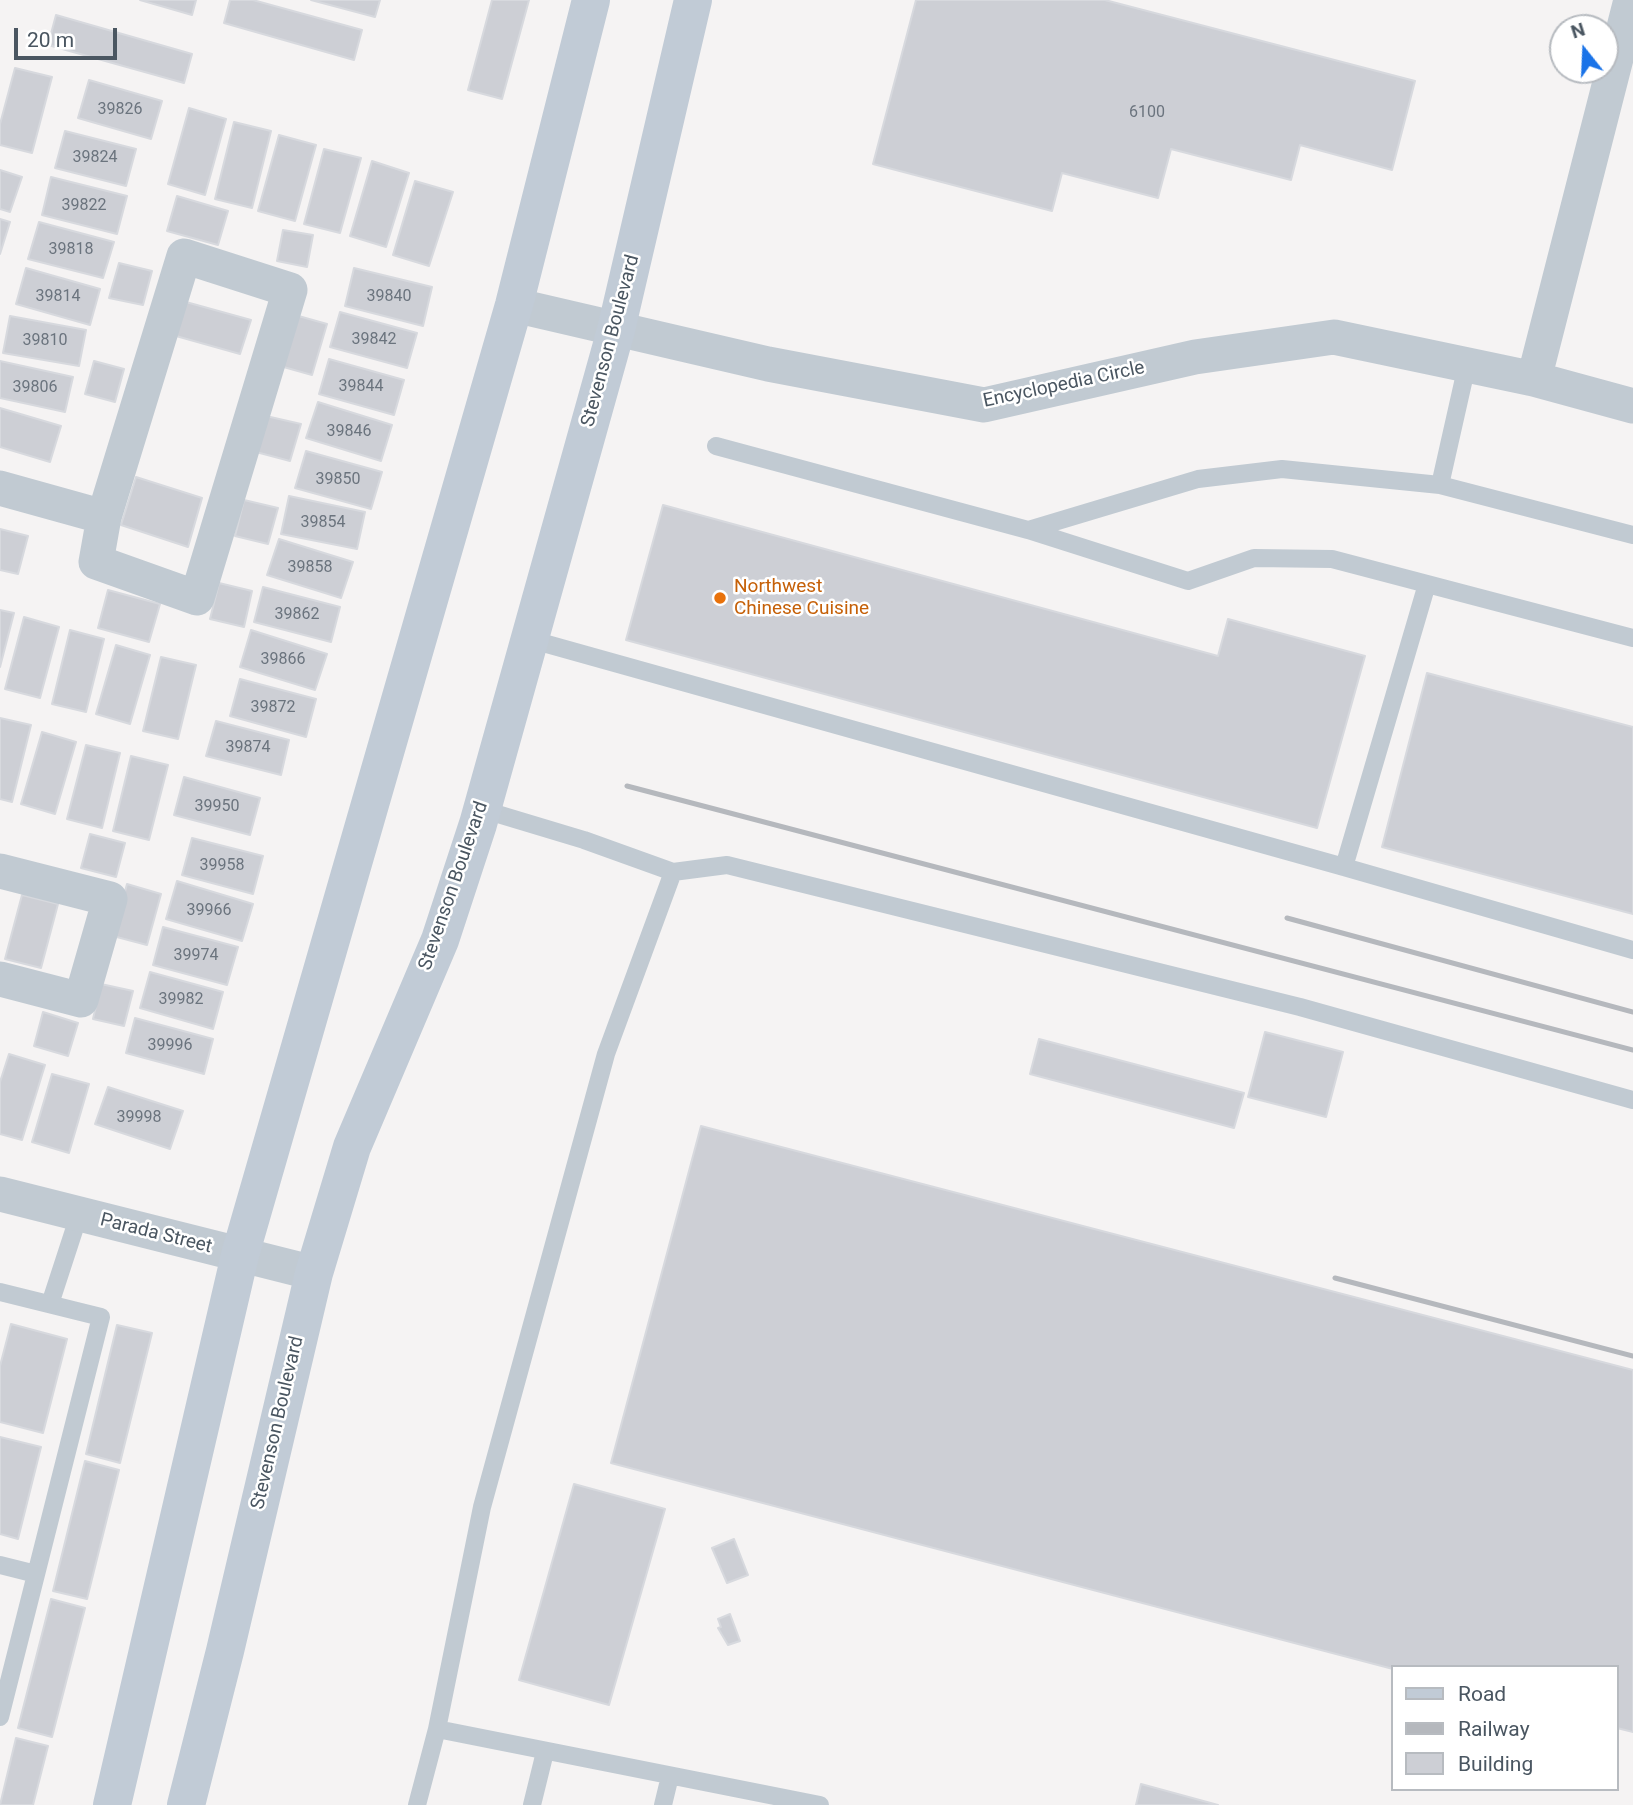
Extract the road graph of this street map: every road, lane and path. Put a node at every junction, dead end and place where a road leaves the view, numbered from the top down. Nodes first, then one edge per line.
1 (591, 0) edge
2 (693, 0) edge
3 (1631, 0) edge
4 (514, 305) junction
5 (616, 330) junction
6 (1467, 365) junction
7 (1534, 379) junction
8 (1633, 406) edge
9 (716, 446) dead end
10 (1440, 485) junction
11 (0, 488) edge
12 (104, 517) junction
13 (1028, 530) junction
14 (1633, 535) edge
15 (1427, 584) junction
16 (1633, 638) edge
17 (528, 639) junction
18 (481, 809) junction
19 (1344, 867) junction
20 (0, 871) edge
21 (673, 872) junction
22 (1633, 950) edge
23 (0, 979) edge
24 (1633, 1100) edge
25 (0, 1194) edge
26 (79, 1215) junction
27 (240, 1255) junction
28 (313, 1273) junction
29 (0, 1292) edge
30 (50, 1304) junction
31 (0, 1565) edge
32 (36, 1574) junction
33 (0, 1717) edge
34 (437, 1729) junction
35 (545, 1752) junction
36 (670, 1776) junction
37 (112, 1805) edge
38 (186, 1805) edge
39 (417, 1805) edge
40 (532, 1805) edge
41 (663, 1805) edge
42 (820, 1805) edge

1 - 4 main road
2 - 5 main road, Stevenson Boulevard
3 - 7 street
4 - 5 street, Encyclopedia Circle
4 - 27 main road
5 - 6 street, Encyclopedia Circle
5 - 17 main road, Stevenson Boulevard
6 - 7 street, Encyclopedia Circle
6 - 10 lane
7 - 8 street, Encyclopedia Circle
9 - 13 lane
10 - 13 lane
10 - 14 lane
11 - 12 street
12 - 12 street
13 - 15 lane
15 - 16 lane
15 - 19 lane
17 - 18 main road, Stevenson Boulevard
17 - 19 lane
18 - 21 lane
18 - 28 main road, Stevenson Boulevard
19 - 22 lane
20 - 23 street
21 - 24 lane
21 - 34 lane
25 - 26 street, Parada Street
26 - 27 street, Parada Street
26 - 30 lane
27 - 28 street, Parada Street
27 - 37 main road
28 - 38 main road, Stevenson Boulevard
29 - 30 lane
30 - 32 lane
31 - 32 lane
32 - 33 lane
34 - 35 lane
34 - 39 lane
35 - 36 lane
35 - 40 lane
36 - 41 lane
36 - 42 lane

